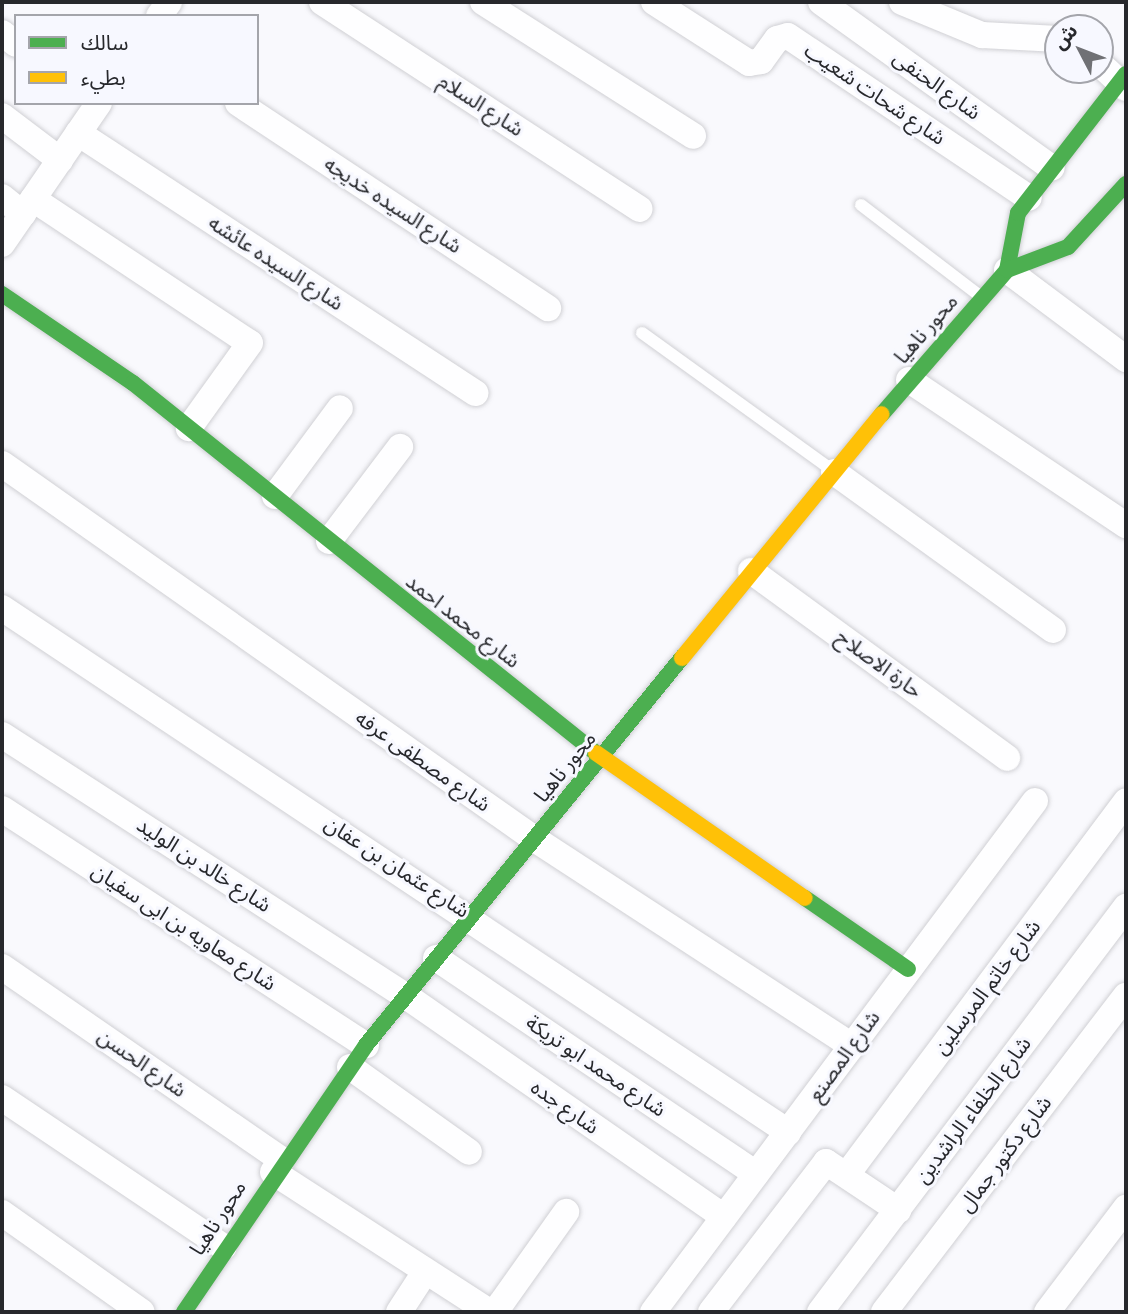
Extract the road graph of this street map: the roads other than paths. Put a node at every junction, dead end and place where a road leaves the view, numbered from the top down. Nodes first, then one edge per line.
1 (322, 2) edge
2 (483, 2) edge
3 (654, 2) edge
4 (821, 2) edge
5 (902, 2) edge
6 (1044, 38) edge
7 (1124, 81) edge
8 (98, 105) edge
9 (241, 105) edge
10 (2, 116) edge
11 (78, 133) junction
12 (693, 136) dead end
13 (60, 160) junction
14 (1052, 168) junction
15 (2, 197) edge
16 (1029, 198) junction
17 (1121, 200) edge
18 (861, 205) dead end
19 (28, 206) junction
20 (640, 209) dead end
21 (2, 244) edge
22 (1007, 270) junction
23 (2, 295) edge
24 (982, 297) junction
25 (548, 307) dead end
26 (642, 333) dead end
27 (1126, 359) edge
28 (909, 380) junction
29 (475, 393) dead end
30 (340, 408) dead end
31 (189, 428) junction
32 (400, 447) dead end
33 (2, 464) edge
34 (834, 472) junction
35 (275, 496) junction
36 (1126, 525) edge
37 (329, 541) junction
38 (751, 571) junction
39 (2, 608) edge
40 (1053, 630) dead end
41 (2, 735) edge
42 (600, 756) junction
43 (1007, 758) dead end
44 (1035, 801) dead end
45 (1126, 801) edge
46 (2, 809) edge
47 (533, 838) junction
48 (1126, 908) edge
49 (471, 915) junction
50 (436, 958) junction
51 (2, 967) edge
52 (908, 969) junction
53 (406, 996) junction
54 (1126, 996) edge
55 (366, 1045) junction
56 (852, 1046) junction
57 (350, 1067) junction
58 (2, 1098) edge
59 (788, 1132) junction
60 (469, 1152) dead end
61 (278, 1166) junction
62 (848, 1173) junction
63 (756, 1174) junction
64 (1126, 1208) edge
65 (898, 1210) junction
66 (566, 1212) dead end
67 (2, 1213) edge
68 (724, 1217) junction
69 (224, 1247) junction
70 (425, 1272) junction
71 (142, 1312) edge
72 (184, 1312) edge
73 (399, 1312) edge
74 (489, 1312) edge
75 (495, 1312) edge
76 (653, 1312) edge
77 (711, 1312) edge
78 (820, 1312) edge
79 (884, 1312) edge
80 (1047, 1312) edge

1 - 20 street, شارع السلام
2 - 12 street
3 - 16 street, شارع شحات شعيب
4 - 14 street, شارع الحنفى
5 - 6 street
7 - 14 main road
8 - 11 street
9 - 25 street, شارع السيده خديجه
10 - 13 street
11 - 13 street
11 - 29 street, شارع السيده عائشه
13 - 19 street
14 - 16 main road
15 - 19 street
16 - 22 main road
17 - 22 main road, محور ناهيا
18 - 24 lane
19 - 21 street
19 - 31 street
22 - 24 main road, محور ناهيا
22 - 27 street
23 - 31 main road, شارع محمد احمد
24 - 28 main road, محور ناهيا
26 - 34 lane
28 - 34 main road, محور ناهيا
28 - 36 street
30 - 35 street
31 - 35 main road, شارع محمد احمد
32 - 37 street
33 - 47 street, شارع مصطفى عرفه
34 - 38 main road, محور ناهيا
34 - 40 street
35 - 37 main road, شارع محمد احمد
37 - 42 main road, شارع محمد احمد
38 - 42 main road, محور ناهيا
38 - 43 street, حارة الاصلاح
39 - 49 street, شارع عثمان بن عفان
41 - 53 street, شارع خالد بن الوليد
42 - 47 main road, محور ناهيا
42 - 52 main road, شارع محمد احمد
44 - 52 street, شارع المصنع
45 - 62 street, شارع خاتم المرسلين
46 - 55 street, شارع معاويه بن ابى سفيان
47 - 49 main road, محور ناهيا
47 - 56 street, شارع مصطفى عرفه
48 - 65 street, شارع الخلفاء الراشدين
49 - 50 main road, محور ناهيا
49 - 59 street, شارع عثمان بن عفان
50 - 53 main road, محور ناهيا
50 - 63 street, شارع محمد ابو تريكة
51 - 61 street, شارع الحسن
52 - 56 street, شارع المصنع
53 - 55 main road, محور ناهيا
53 - 68 street, شارع جده
54 - 79 street, شارع دكتور جمال
55 - 57 main road, محور ناهيا
56 - 59 street, شارع المصنع
57 - 60 street
57 - 61 main road, محور ناهيا
58 - 69 street
59 - 63 street, شارع المصنع
61 - 69 main road, محور ناهيا
61 - 70 street, شارع الحسن
62 - 65 street
62 - 77 street
63 - 68 street, شارع المصنع
64 - 80 street
65 - 78 street, شارع الخلفاء الراشدين
66 - 75 street
67 - 71 street
68 - 76 street, شارع المصنع
69 - 72 main road, محور ناهيا
70 - 73 street
70 - 74 street, شارع الحسن

